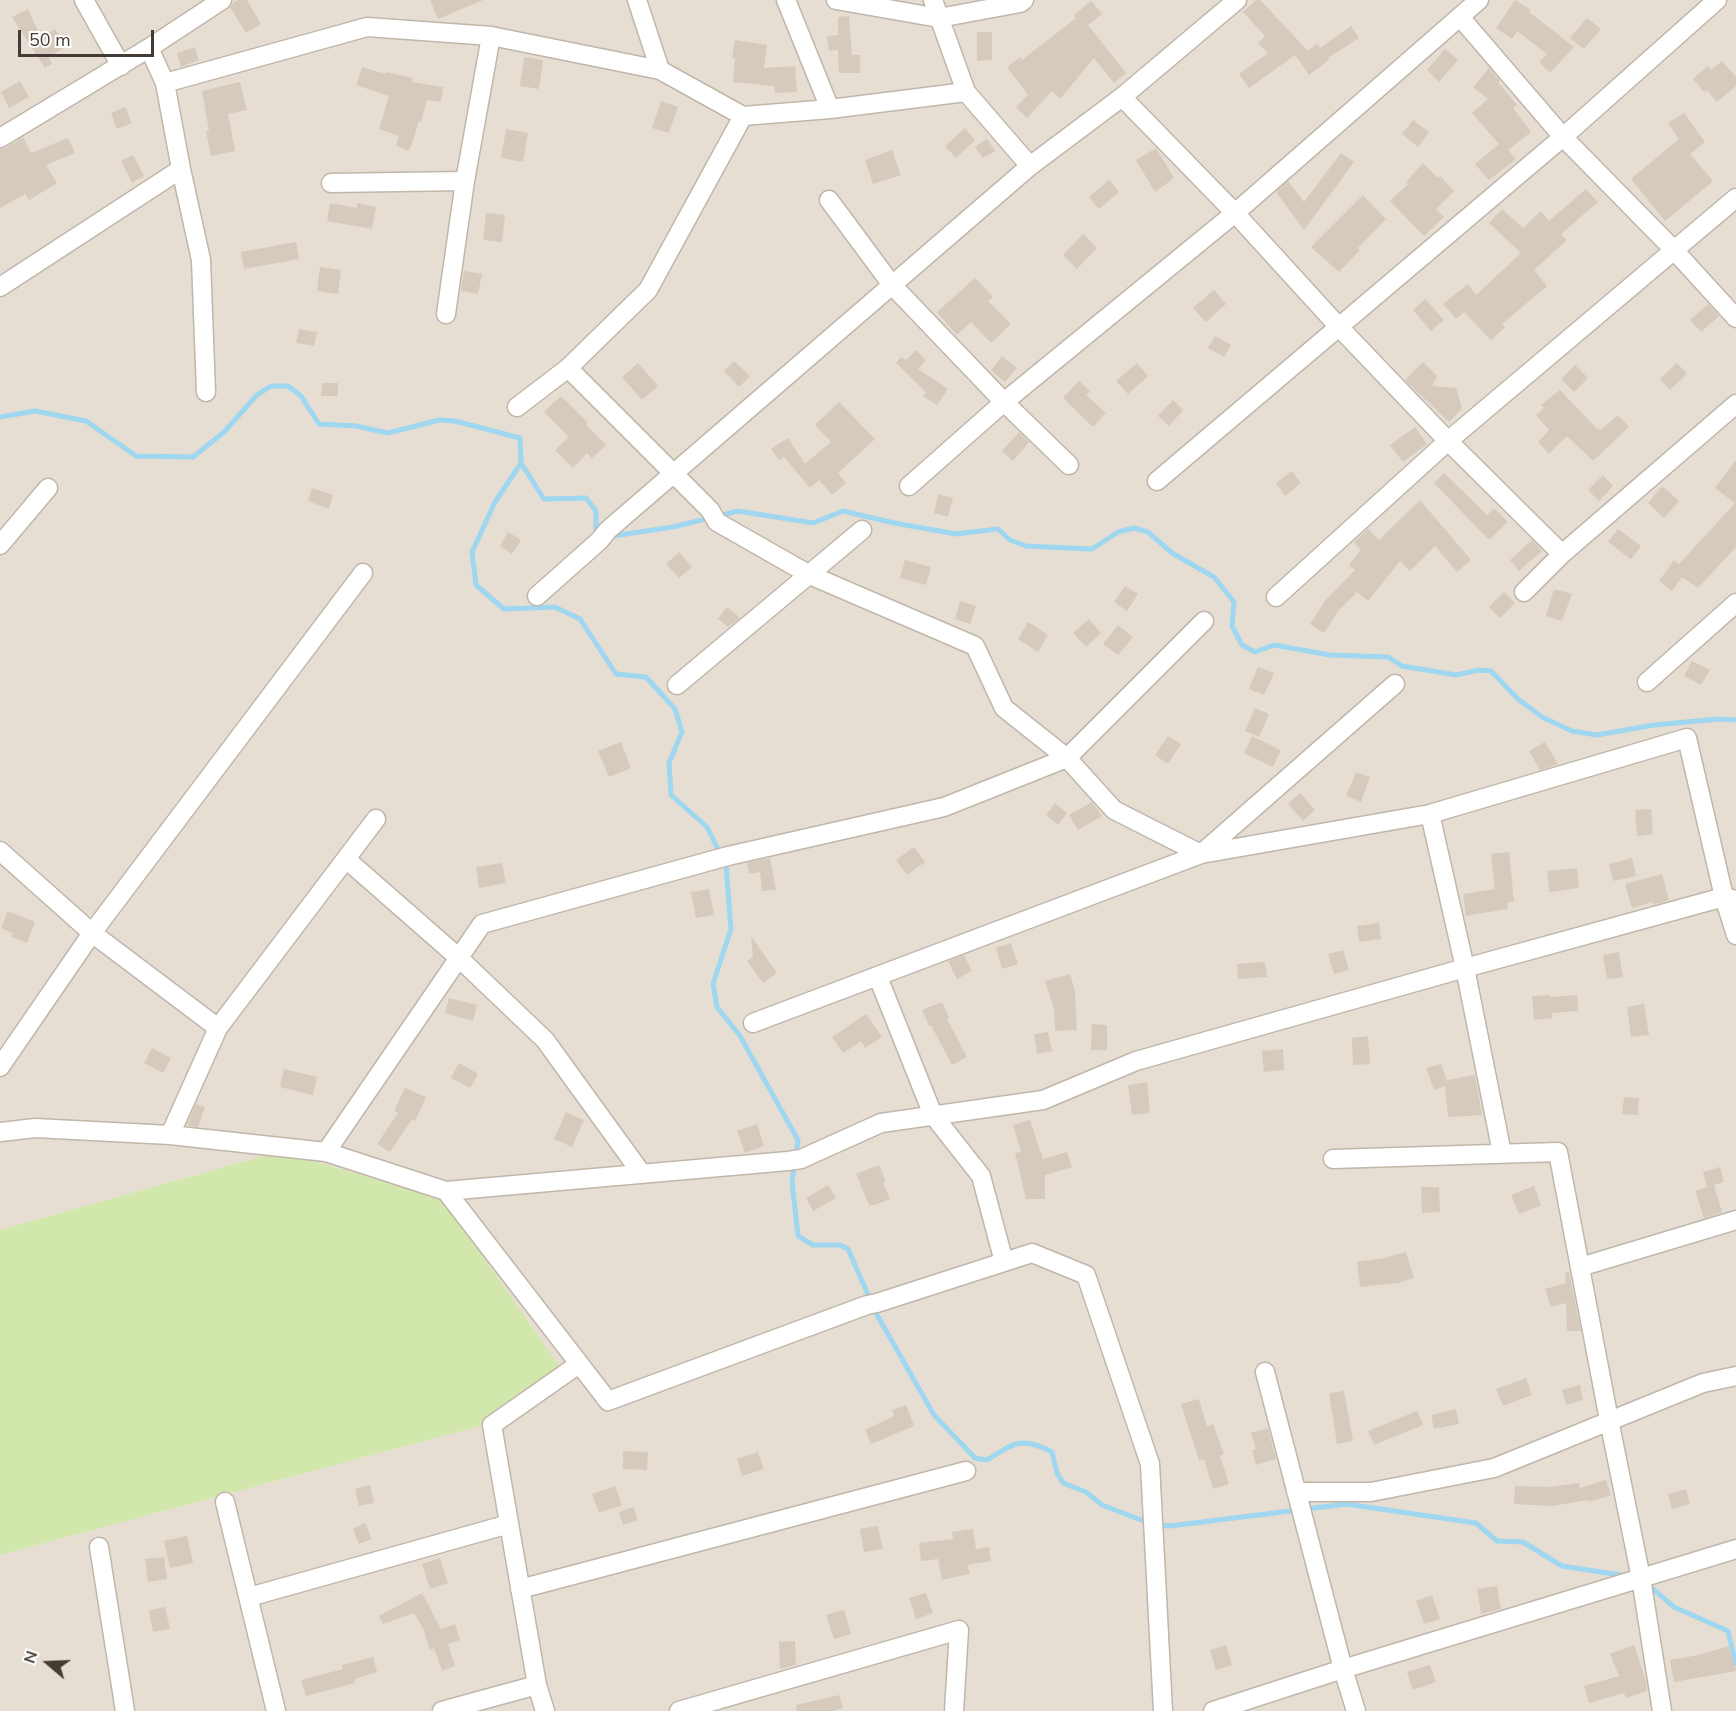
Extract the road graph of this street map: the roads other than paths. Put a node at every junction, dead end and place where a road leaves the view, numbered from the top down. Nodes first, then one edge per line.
1 (84, 0) edge
2 (222, 0) edge
3 (637, 0) edge
4 (786, 0) edge
5 (836, 0) edge
6 (933, 0) edge
7 (1024, 0) edge
8 (1237, 0) edge
9 (1479, 0) edge
10 (1716, 0) edge
11 (1460, 17) junction
12 (939, 18) junction
13 (491, 36) junction
14 (149, 48) junction
15 (121, 66) junction
16 (660, 70) junction
17 (165, 83) junction
18 (966, 92) junction
19 (1122, 97) junction
20 (830, 110) junction
21 (742, 116) junction
22 (1563, 137) junction
23 (0, 138) edge
24 (1030, 166) junction
25 (181, 169) junction
26 (465, 181) junction
27 (331, 183) dead end
28 (1736, 198) edge
29 (829, 200) dead end
30 (1234, 213) junction
31 (1673, 249) junction
32 (892, 285) junction
33 (0, 287) edge
34 (446, 314) dead end
35 (1736, 318) edge
36 (1339, 327) junction
37 (568, 368) junction
38 (206, 392) dead end
39 (1004, 402) junction
40 (1736, 404) edge
41 (517, 407) dead end
42 (1448, 441) junction
43 (1069, 465) dead end
44 (673, 474) junction
45 (1157, 482) dead end
46 (909, 486) dead end
47 (48, 488) dead end
48 (862, 530) dead end
49 (0, 545) edge
50 (1562, 554) junction
51 (363, 573) dead end
52 (810, 575) junction
53 (1524, 592) dead end
54 (537, 596) dead end
55 (1276, 597) dead end
56 (1736, 603) edge
57 (1204, 621) dead end
58 (1647, 682) dead end
59 (1395, 684) dead end
60 (677, 685) dead end
61 (1067, 758) junction
62 (1430, 814) junction
63 (376, 819) dead end
64 (0, 851) edge
65 (1201, 854) junction
66 (346, 859) junction
67 (1730, 898) edge
68 (92, 933) junction
69 (1736, 935) edge
70 (459, 958) junction
71 (1465, 968) junction
72 (878, 977) junction
73 (753, 1023) dead end
74 (218, 1028) junction
75 (0, 1067) edge
76 (933, 1115) junction
77 (0, 1132) edge
78 (170, 1135) junction
79 (326, 1152) junction
80 (1502, 1153) junction
81 (1334, 1159) dead end
82 (642, 1174) junction
83 (446, 1191) junction
84 (1736, 1220) edge
85 (1004, 1262) junction
86 (1580, 1267) junction
87 (579, 1364) junction
88 (1265, 1372) dead end
89 (1736, 1376) edge
90 (1609, 1420) junction
91 (966, 1472) dead end
92 (225, 1502) dead end
93 (1299, 1504) junction
94 (509, 1524) junction
95 (99, 1547) dead end
96 (1736, 1549) edge
97 (1641, 1578) junction
98 (520, 1589) junction
99 (249, 1597) junction
100 (1343, 1669) junction
101 (537, 1685) junction
102 (125, 1711) edge
103 (276, 1711) edge
104 (442, 1711) edge
105 (544, 1711) edge
106 (679, 1711) edge
107 (954, 1711) edge
108 (1163, 1711) edge
109 (1213, 1711) edge
110 (1356, 1711) edge
111 (1662, 1711) edge

1 - 15 street
2 - 14 street
3 - 16 street
4 - 20 street
5 - 12 street
6 - 12 street
7 - 12 street
8 - 19 street
9 - 11 street
10 - 22 street
11 - 22 street
11 - 30 street
12 - 18 street
13 - 16 street
13 - 17 street
13 - 26 street
14 - 15 street
14 - 17 street
15 - 23 street
16 - 21 street
17 - 25 street
18 - 20 street
18 - 24 street
19 - 24 street
19 - 30 street
20 - 21 street
21 - 37 street
22 - 31 street
22 - 36 street
24 - 32 street
25 - 33 street
25 - 38 street
26 - 27 street
26 - 34 street
28 - 31 street
29 - 32 street
30 - 36 street
30 - 39 street
31 - 35 street
31 - 42 street
32 - 39 street
32 - 44 street
36 - 42 street
36 - 45 street
37 - 41 street
37 - 44 street
39 - 43 street
39 - 46 street
40 - 50 street
42 - 50 street
42 - 55 street
44 - 52 street
44 - 54 street
47 - 49 street
48 - 52 street
50 - 53 street
51 - 68 street
52 - 60 street
52 - 61 street
56 - 58 street
57 - 61 street
59 - 65 street
61 - 65 street
61 - 70 street
62 - 65 street
62 - 67 street
62 - 71 street
63 - 66 street
64 - 68 street
65 - 72 street
66 - 70 street
66 - 74 street
67 - 69 street
67 - 71 street
68 - 74 street
68 - 75 street
70 - 79 street
70 - 82 street
71 - 76 street
71 - 80 street
72 - 73 street
72 - 76 street
74 - 78 street
76 - 82 street
76 - 85 street
77 - 78 street
78 - 79 street
79 - 83 street
80 - 81 street
80 - 86 street
82 - 83 street
83 - 87 street
84 - 86 street
85 - 87 street
85 - 108 street
86 - 90 street
87 - 94 street
88 - 93 street
89 - 90 street
90 - 93 street
90 - 97 street
91 - 98 street
92 - 99 street
93 - 100 street
94 - 98 street
94 - 99 street
95 - 102 street
96 - 97 street
97 - 100 street
97 - 111 street
98 - 101 street
99 - 103 street
100 - 109 street
100 - 110 street
101 - 104 street
101 - 105 street
106 - 107 street

